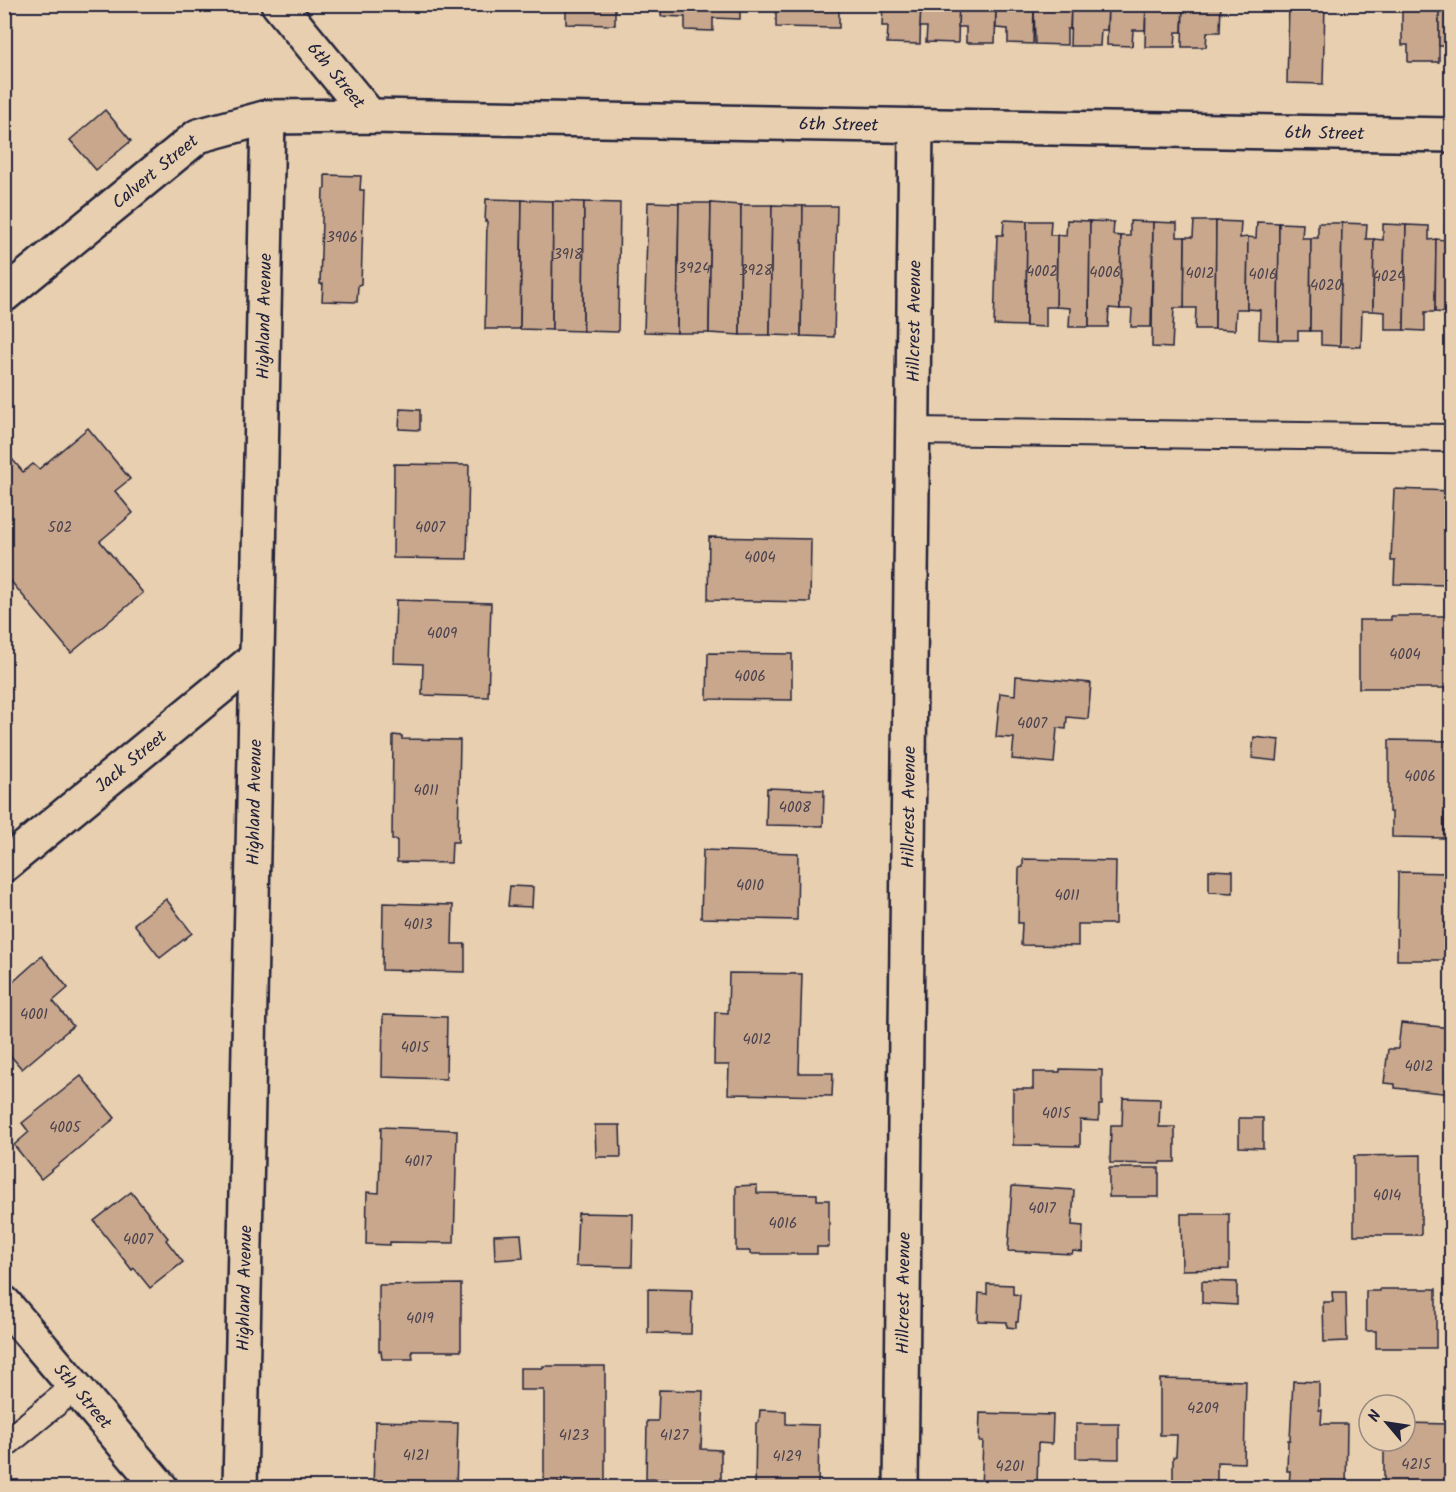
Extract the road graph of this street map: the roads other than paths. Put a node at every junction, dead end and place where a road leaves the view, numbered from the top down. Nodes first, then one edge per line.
1 (278, 4) edge
2 (370, 116) junction
3 (268, 117) junction
4 (916, 126) junction
5 (1452, 135) edge
6 (4, 295) edge
7 (913, 430) junction
8 (1452, 438) edge
9 (256, 657) junction
10 (4, 865) edge
11 (4, 1303) edge
12 (75, 1387) junction
13 (4, 1445) edge
14 (160, 1488) edge
15 (240, 1488) edge
16 (901, 1488) edge

1 - 2 street, 6th Street
2 - 3 street, Calvert Street
2 - 4 street, 6th Street
3 - 6 street, Calvert Street
3 - 9 street, Highland Avenue
4 - 5 street, 6th Street
4 - 7 street, Hillcrest Avenue
7 - 8 lane
7 - 16 street, Hillcrest Avenue
9 - 10 street, Jack Street
9 - 15 street, Highland Avenue
11 - 12 street, 5th Street
12 - 13 lane
12 - 14 street, 5th Street

